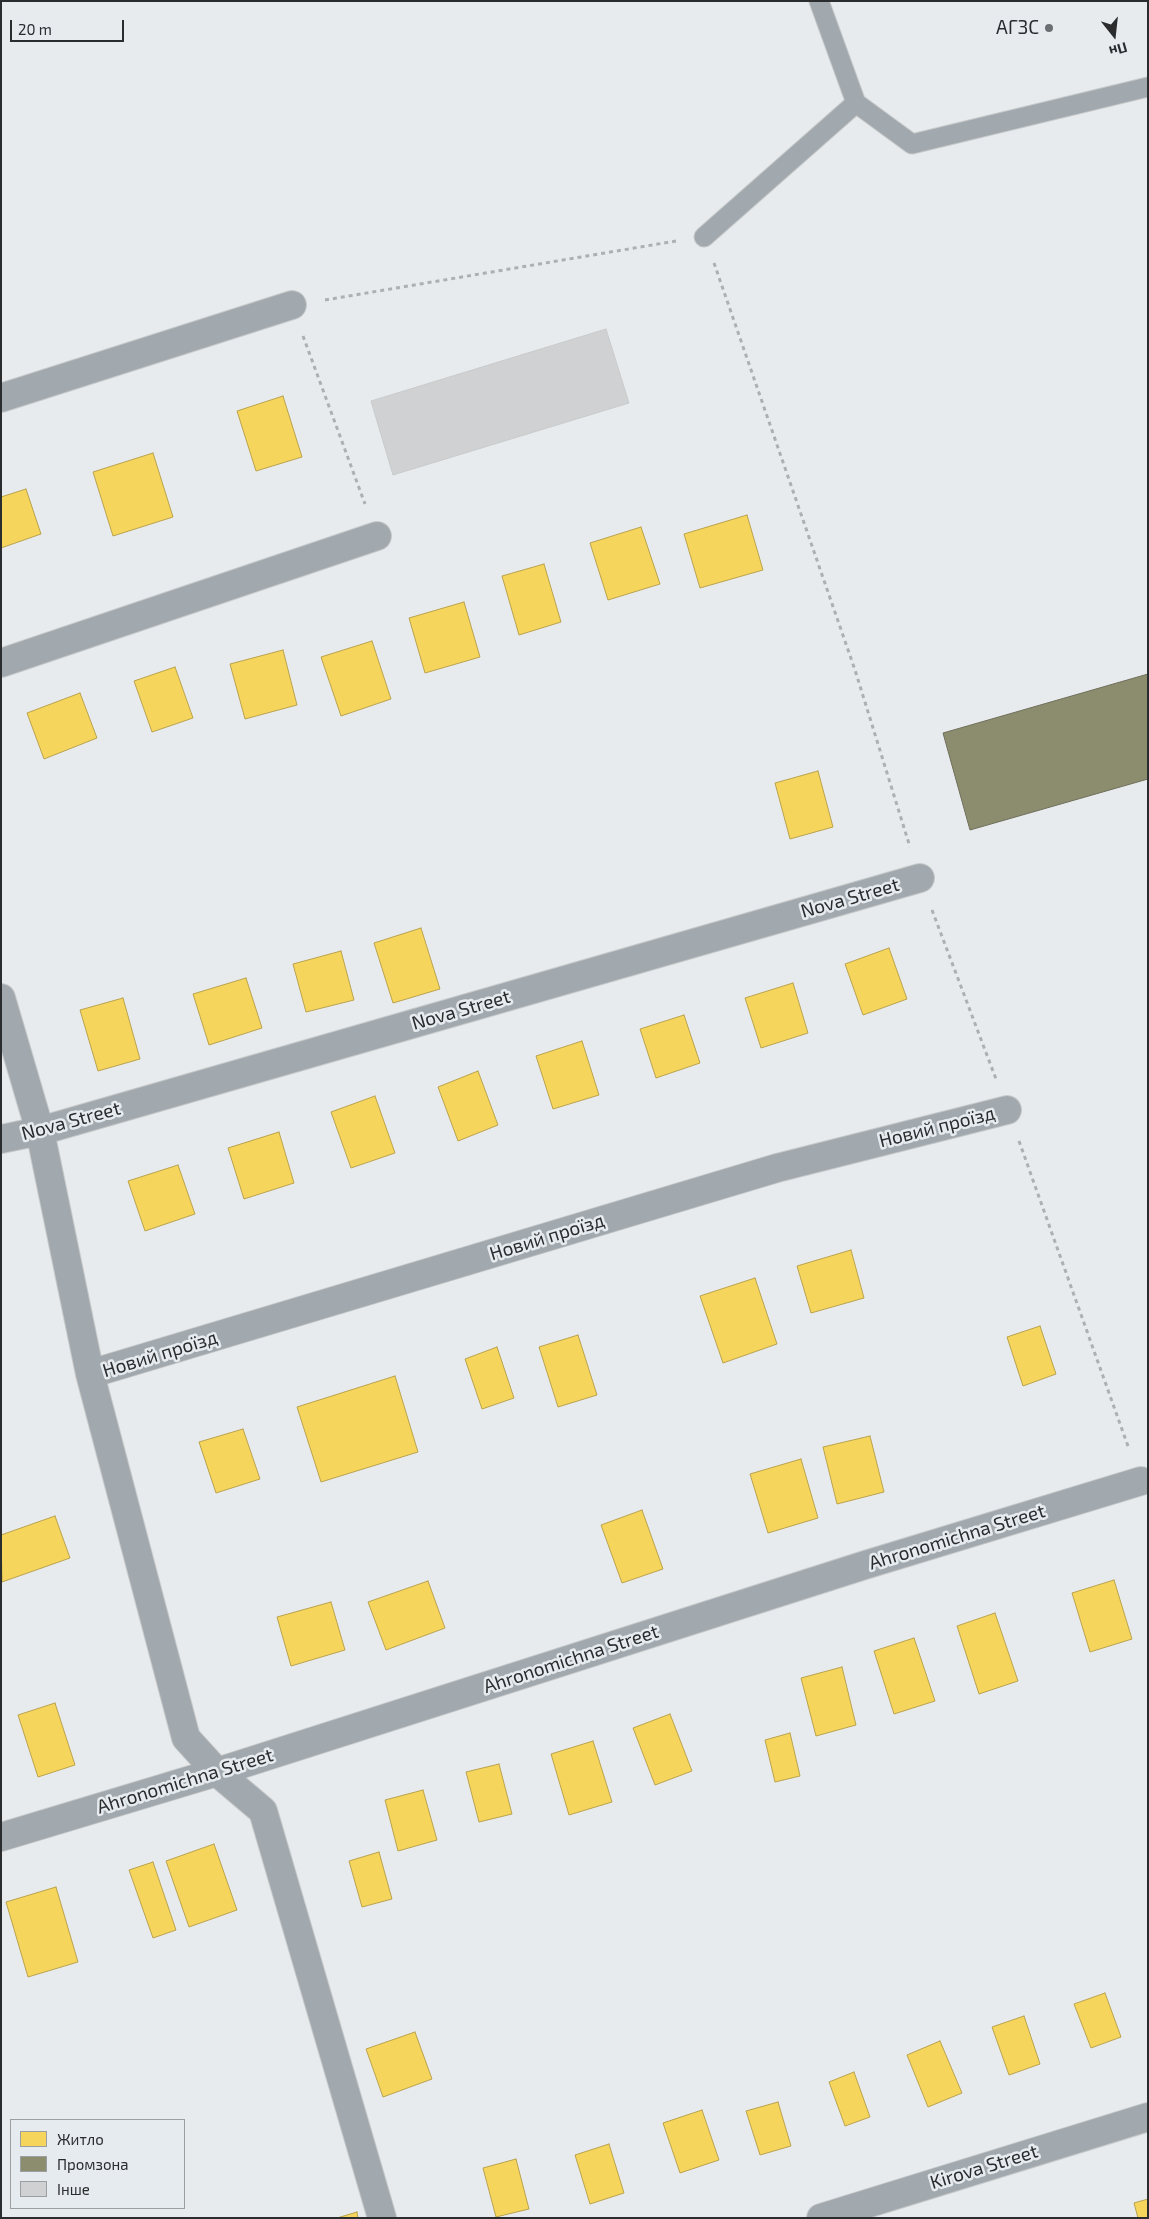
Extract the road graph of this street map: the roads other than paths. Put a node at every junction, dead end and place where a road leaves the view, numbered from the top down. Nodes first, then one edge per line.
1 (819, 1) edge
2 (1148, 86) edge
3 (856, 102) junction
4 (704, 237) road end
5 (292, 305) road end
6 (1, 398) edge
7 (376, 536) road end
8 (1, 663) edge
9 (920, 878) dead end
10 (1, 998) edge
11 (1007, 1110) dead end
12 (40, 1131) junction
13 (1, 1140) edge
14 (90, 1374) junction
15 (1141, 1482) dead end
16 (217, 1772) junction
17 (1, 1838) edge
18 (1148, 2117) edge
19 (382, 2218) edge
20 (821, 2218) edge

1 - 3 lane
2 - 3 lane
3 - 4 lane
5 - 6 street
7 - 8 street
9 - 12 street, Nova Street
10 - 12 street
11 - 14 street, Новий проїзд
12 - 13 street, Nova Street
12 - 14 street
14 - 16 street
15 - 16 street, Ahronomichna Street
16 - 17 street, Ahronomichna Street
16 - 19 street
18 - 20 street, Kirova Street

